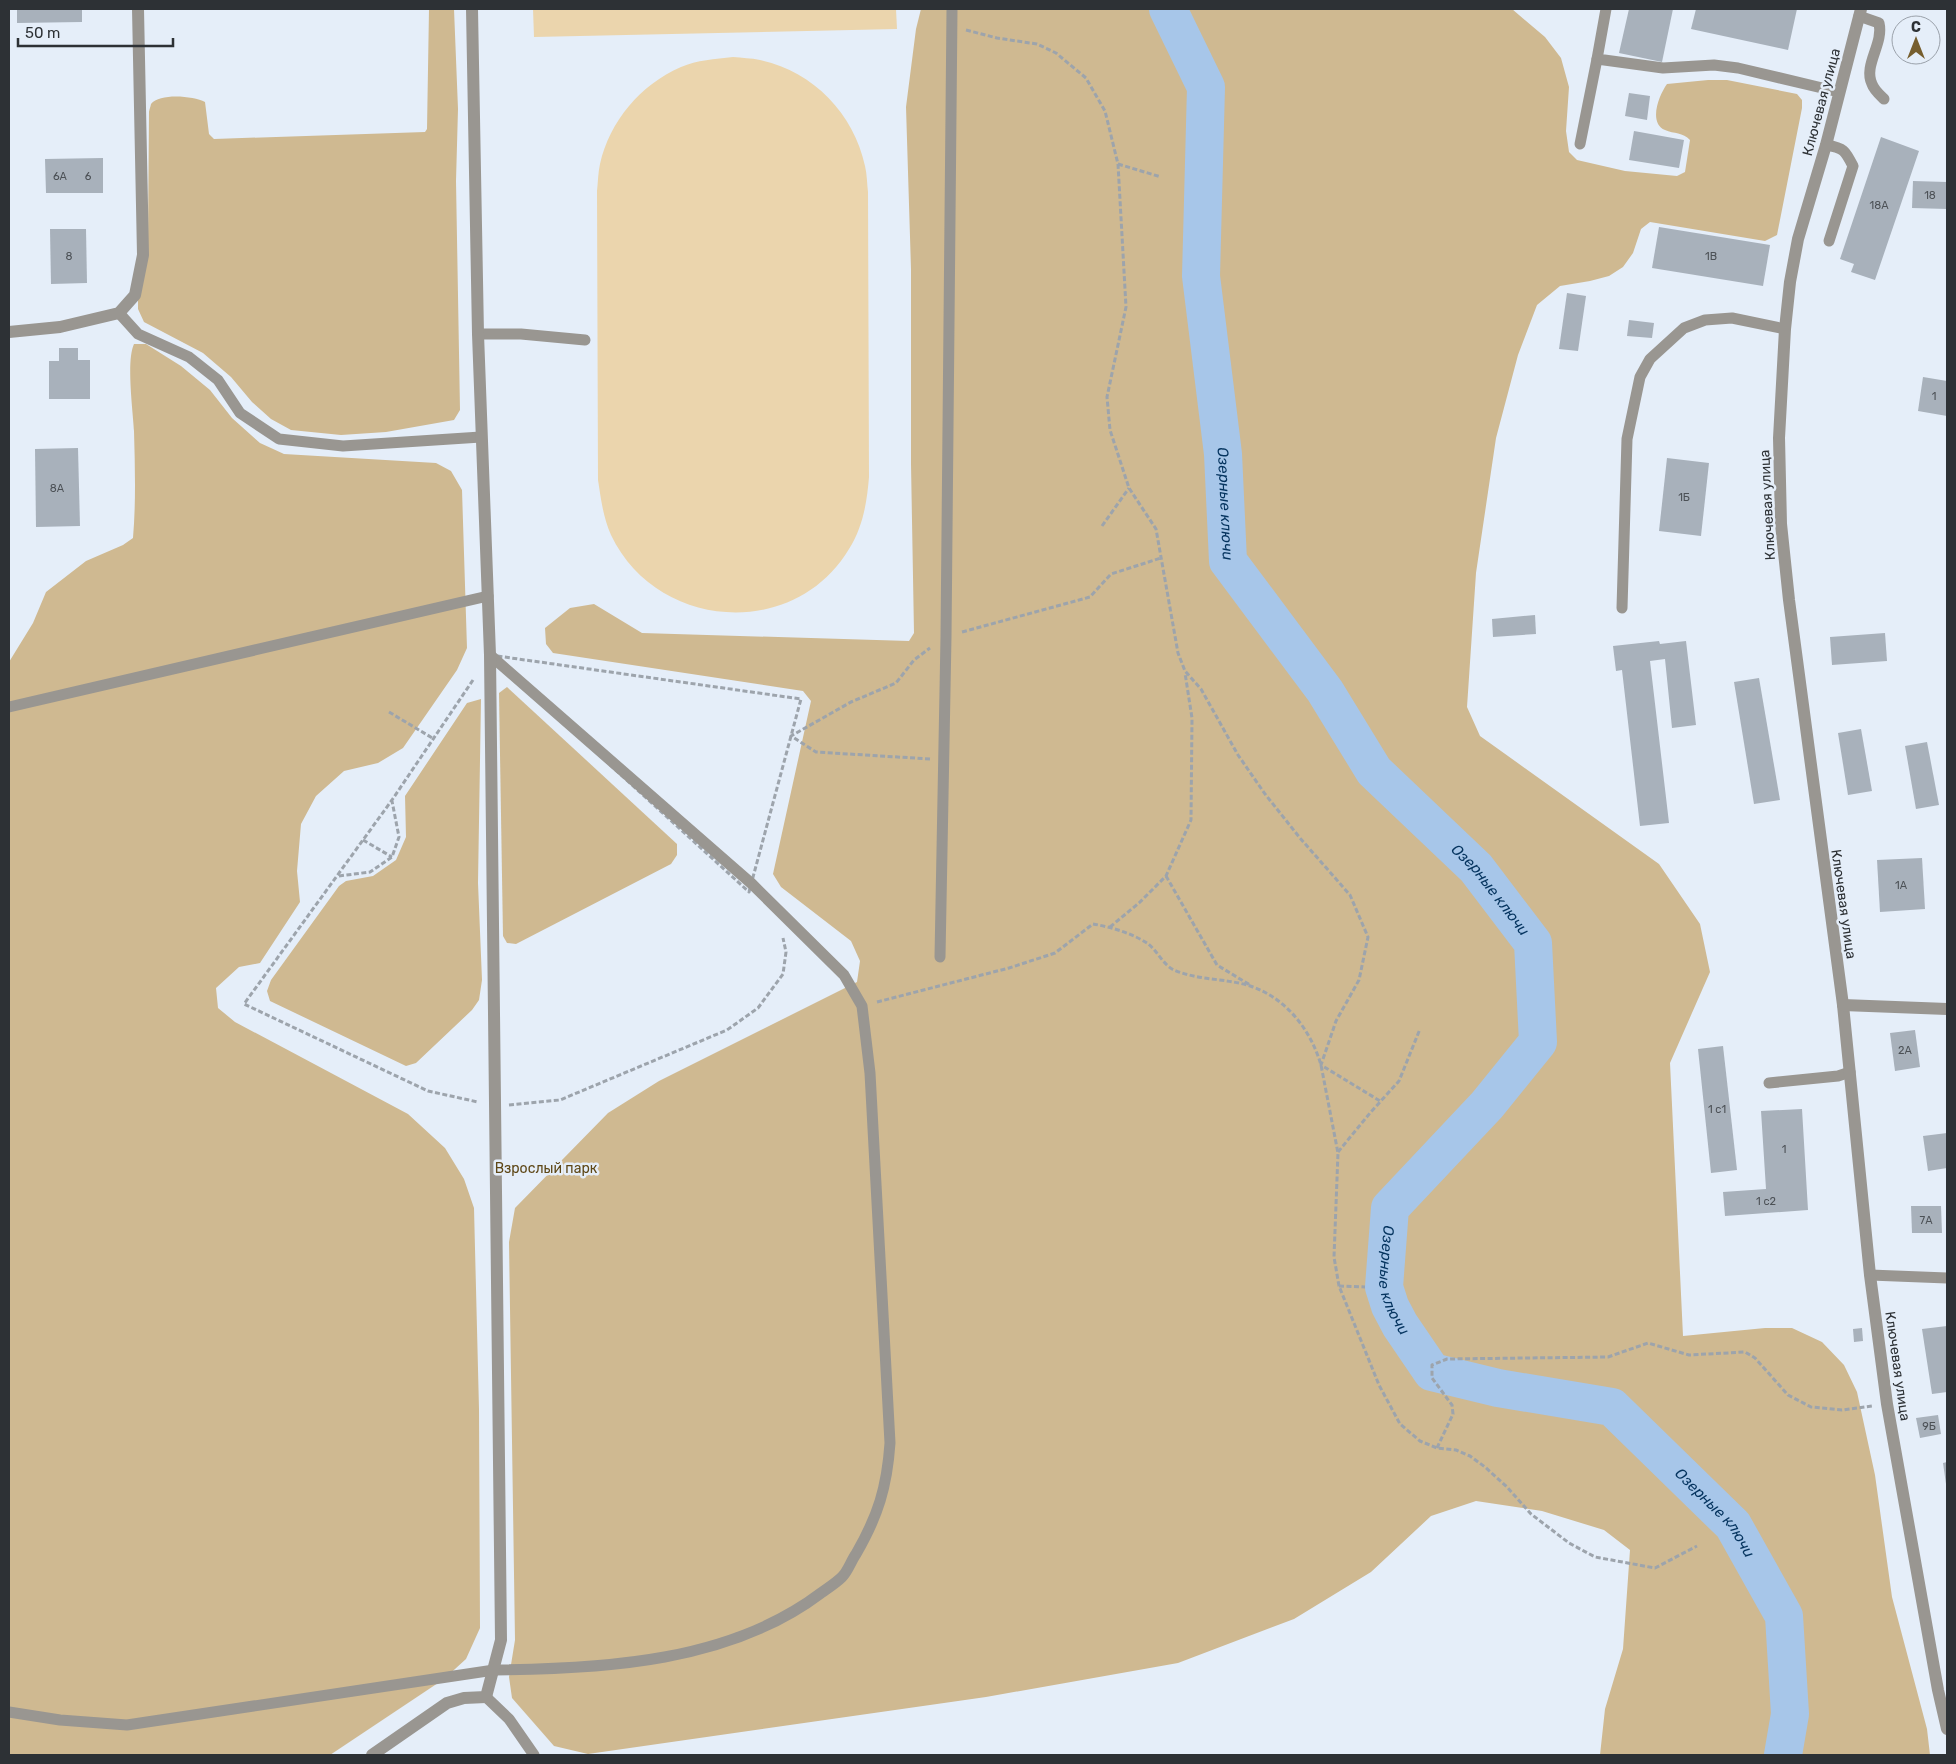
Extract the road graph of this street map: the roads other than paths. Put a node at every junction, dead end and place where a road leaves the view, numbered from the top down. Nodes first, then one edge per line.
1 (138, 9) edge
2 (472, 9) edge
3 (952, 9) edge
4 (1606, 9) edge
5 (1860, 13) edge
6 (1597, 59) junction
7 (1839, 92) junction
8 (1884, 99) dead end
9 (1580, 144) dead end
10 (1826, 145) junction
11 (1829, 241) dead end
12 (119, 314) junction
13 (1785, 329) junction
14 (9, 332) edge
15 (478, 334) junction
16 (585, 340) dead end
17 (481, 437) junction
18 (488, 596) junction
19 (1622, 608) dead end
20 (488, 659) junction
21 (9, 707) edge
22 (940, 957) dead end
23 (1843, 1005) junction
24 (1947, 1009) edge
25 (1850, 1072) junction
26 (1769, 1083) dead end
27 (1870, 1275) junction
28 (1947, 1278) edge
29 (494, 1670) junction
30 (486, 1697) junction
31 (9, 1712) edge
32 (1947, 1729) edge
33 (372, 1755) edge
34 (534, 1755) edge

1 - 12 street
2 - 15 street
3 - 22 lane
4 - 6 lane
5 - 7 street, Ключевая улица
5 - 8 lane
6 - 7 lane
6 - 9 lane
7 - 10 street, Ключевая улица
10 - 11 lane
10 - 13 street, Ключевая улица
12 - 14 street
12 - 17 lane
13 - 19 lane
13 - 23 street, Ключевая улица
15 - 16 lane
15 - 17 street
17 - 18 street
18 - 20 street
18 - 21 lane
20 - 29 street
20 - 29 lane
23 - 24 street
23 - 25 street, Ключевая улица
25 - 26 lane
25 - 27 street, Ключевая улица
27 - 28 lane
27 - 32 street, Ключевая улица
29 - 30 street
29 - 31 lane
30 - 33 street
30 - 34 lane

